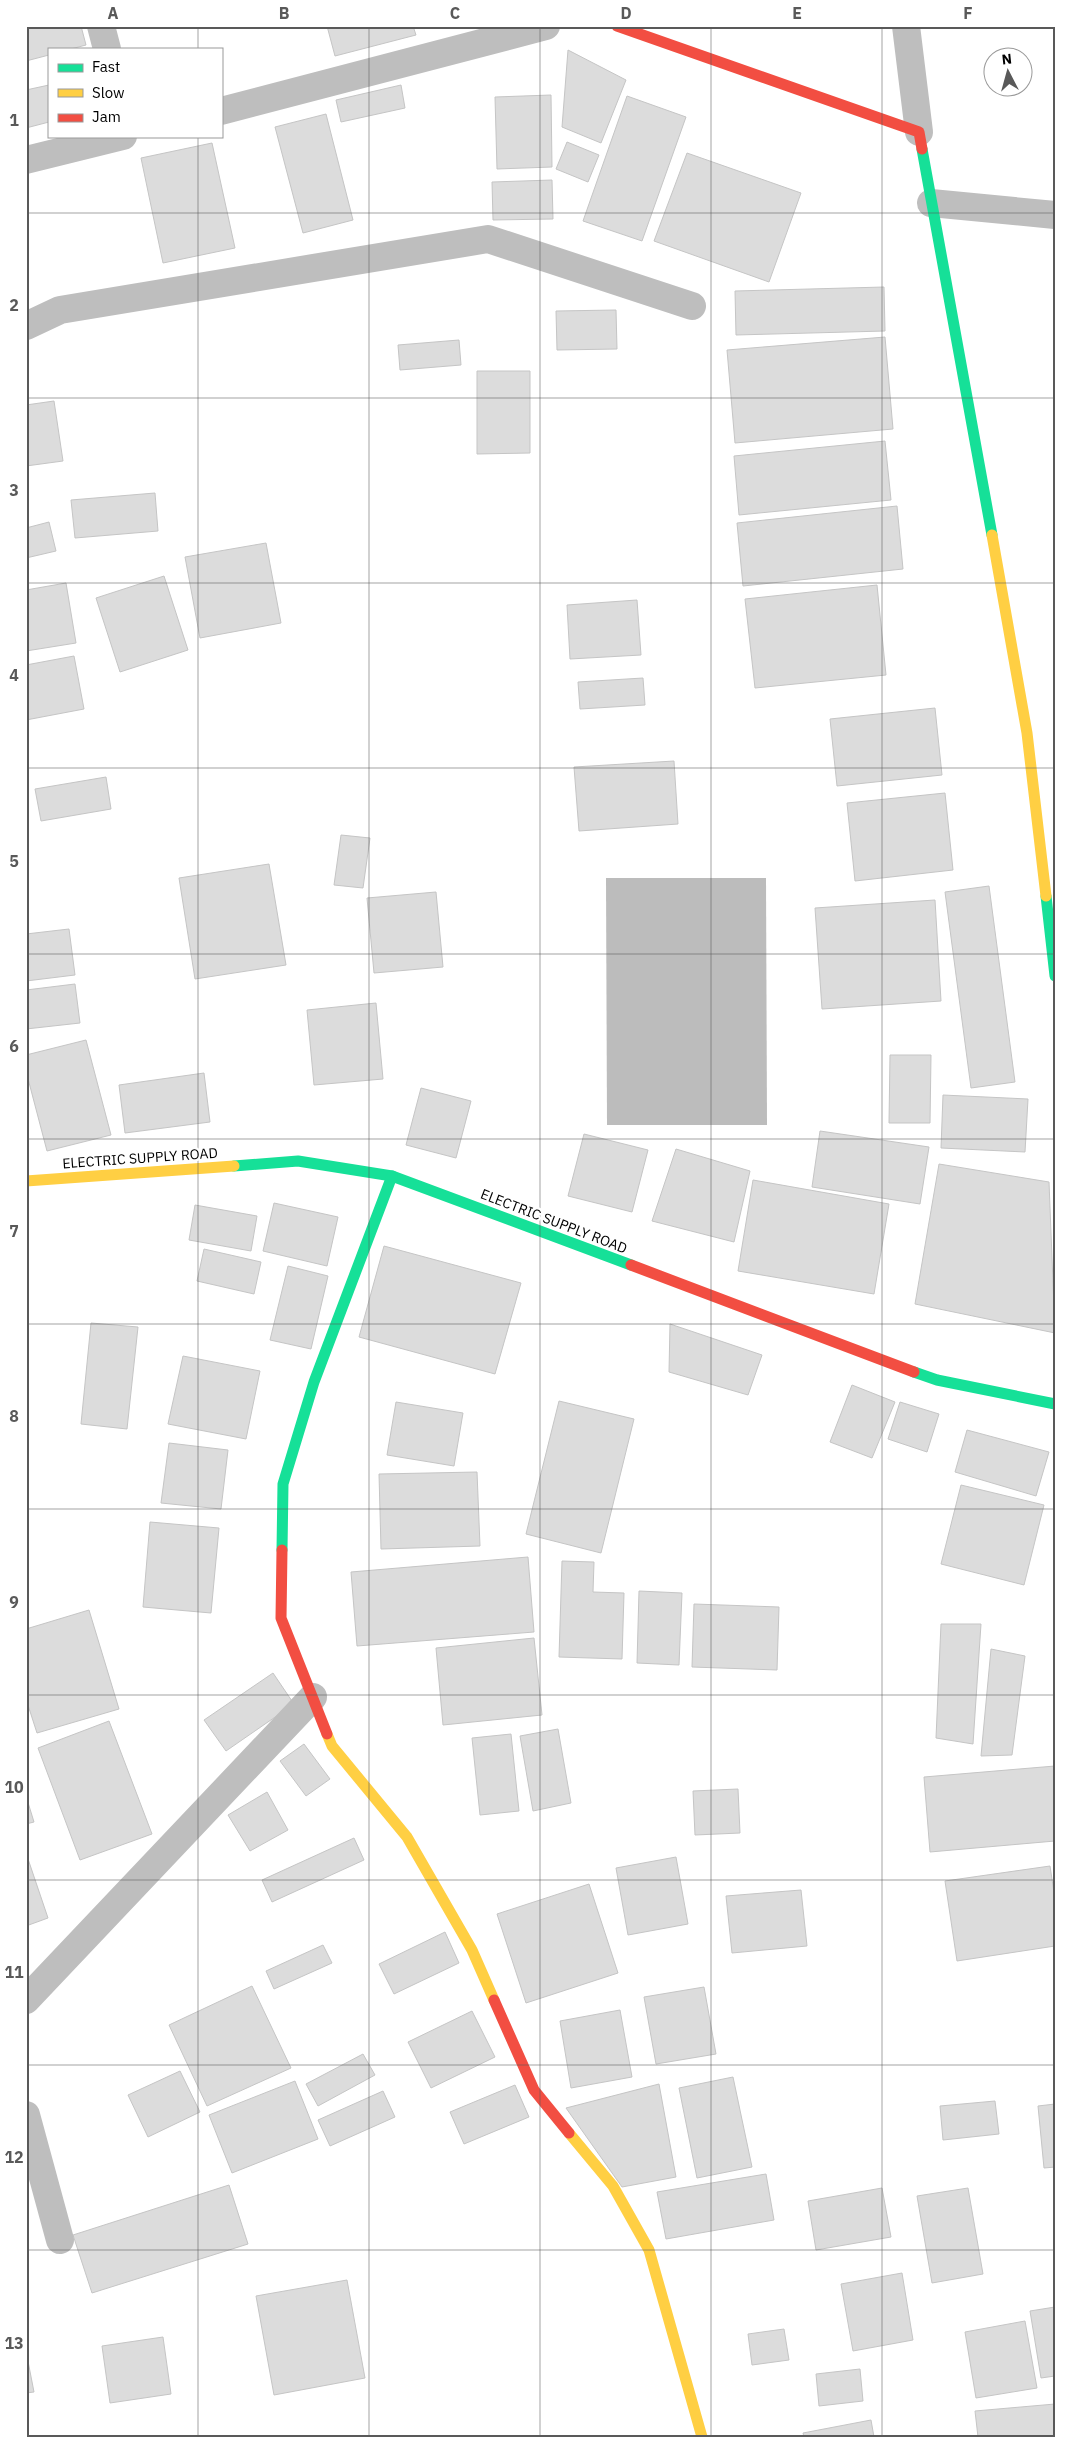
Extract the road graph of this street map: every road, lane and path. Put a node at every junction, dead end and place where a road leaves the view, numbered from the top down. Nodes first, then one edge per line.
1 (101, 26) edge
2 (546, 26) edge
3 (617, 26) edge
4 (906, 26) edge
5 (107, 48) edge
6 (222, 111) edge
7 (919, 132) junction
8 (115, 138) edge
9 (26, 160) edge
10 (931, 203) junction
11 (1055, 215) edge
12 (692, 306) dead end
13 (26, 326) edge
14 (1055, 976) edge
15 (392, 1176) junction
16 (26, 1181) edge
17 (1055, 1404) edge
18 (313, 1697) junction
19 (26, 2000) edge
20 (26, 2114) edge
21 (60, 2240) dead end
22 (702, 2437) edge

1 - 5 street
2 - 6 street
3 - 7 street
4 - 7 street
7 - 10 street
8 - 9 street
10 - 11 street
10 - 14 street
12 - 13 street
15 - 16 street, ELECTRIC SUPPLY ROAD
15 - 17 street, ELECTRIC SUPPLY ROAD
15 - 18 street
18 - 19 street
18 - 22 street
20 - 21 street

